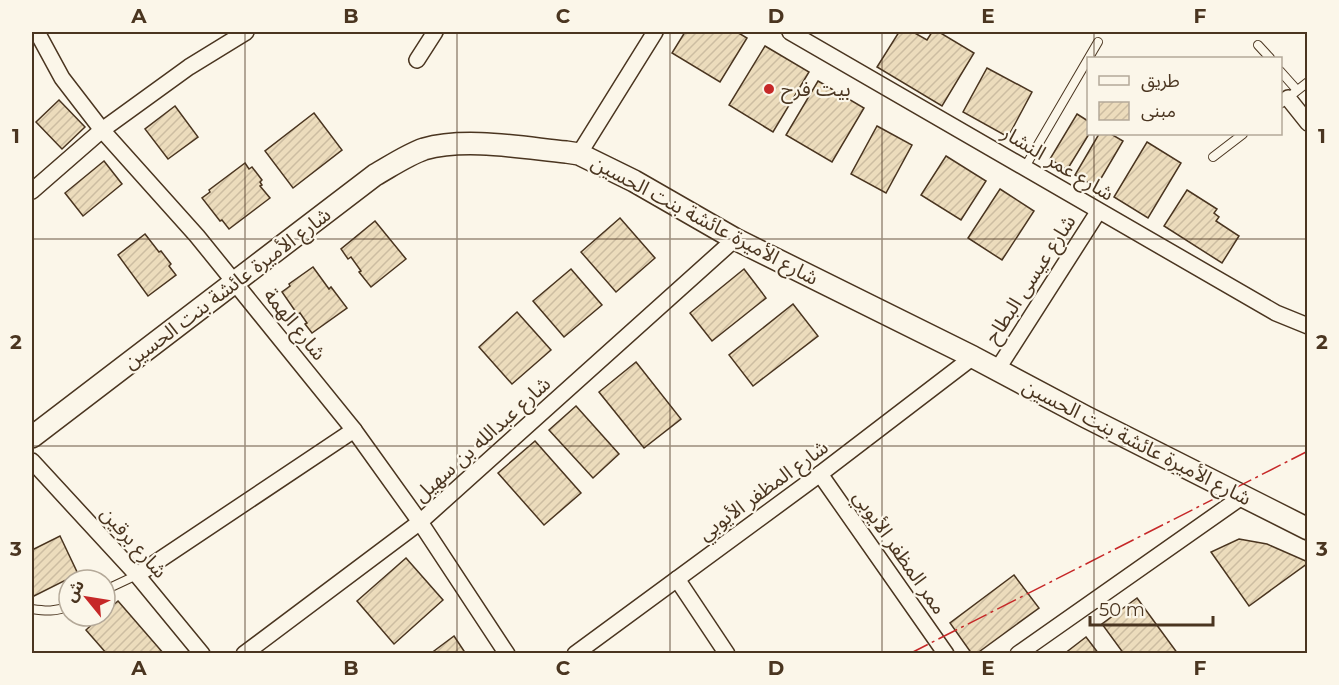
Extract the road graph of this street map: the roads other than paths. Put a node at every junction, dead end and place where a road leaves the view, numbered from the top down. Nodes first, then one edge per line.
1 (37, 32) edge
2 (246, 32) edge
3 (435, 32) edge
4 (655, 32) edge
5 (790, 32) edge
6 (1098, 42) dead end
7 (1258, 45) dead end
8 (1089, 57) edge
9 (1269, 57) edge
10 (417, 60) dead end
11 (1087, 61) edge
12 (1282, 75) edge
13 (1308, 82) edge
14 (1288, 98) edge
15 (1308, 123) edge
16 (102, 130) junction
17 (1242, 135) edge
18 (579, 154) junction
19 (1213, 158) dead end
20 (1025, 167) junction
21 (32, 191) edge
22 (1098, 212) junction
23 (735, 239) junction
24 (234, 281) junction
25 (1308, 326) edge
26 (973, 357) junction
27 (997, 370) junction
28 (354, 430) junction
29 (32, 437) edge
30 (32, 460) edge
31 (820, 474) junction
32 (1243, 496) junction
33 (420, 522) junction
34 (1308, 529) edge
35 (137, 575) junction
36 (677, 579) junction
37 (117, 584) edge
38 (32, 609) edge
39 (57, 611) edge
40 (202, 654) edge
41 (244, 654) edge
42 (507, 654) edge
43 (575, 654) edge
44 (727, 654) edge
45 (946, 654) edge
46 (1018, 654) edge

1 - 16 street, شارع الهمة
2 - 16 street
3 - 10 street
4 - 18 street
5 - 20 street, شارع عمر النشار
6 - 8 lane
7 - 9 lane
11 - 20 lane
12 - 14 lane
13 - 14 lane
14 - 15 street
16 - 21 street
16 - 24 street, شارع الهمة
17 - 19 lane
18 - 23 street, شارع الأميرة عائشة بنت الحسين
18 - 24 street, شارع الأميرة عائشة بنت الحسين
20 - 22 street, شارع عمر النشار
22 - 25 street, شارع عمر النشار
22 - 27 street, شارع عيسى البطاح
23 - 26 street, شارع الأميرة عائشة بنت الحسين
23 - 33 street, شارع عبدالله بن سهيل
24 - 28 street, شارع الهمة
24 - 29 street, شارع الأميرة عائشة بنت الحسين
26 - 27 street, شارع الأميرة عائشة بنت الحسين
26 - 31 street, شارع المظفر الأيوبي
27 - 32 street, شارع الأميرة عائشة بنت الحسين
28 - 33 street, شارع الهمة
28 - 35 street
30 - 35 street, شارع برقين
31 - 36 street, شارع المظفر الأيوبي
31 - 45 street, ممر المظفر الأيوبي
32 - 34 street, شارع الأميرة عائشة بنت الحسين
32 - 46 street
33 - 41 street, شارع عبدالله بن سهيل
33 - 42 street, شارع الهمة
35 - 37 lane
35 - 40 street, شارع برقين
36 - 43 street, شارع المظفر الأيوبي
36 - 44 street
38 - 39 lane

